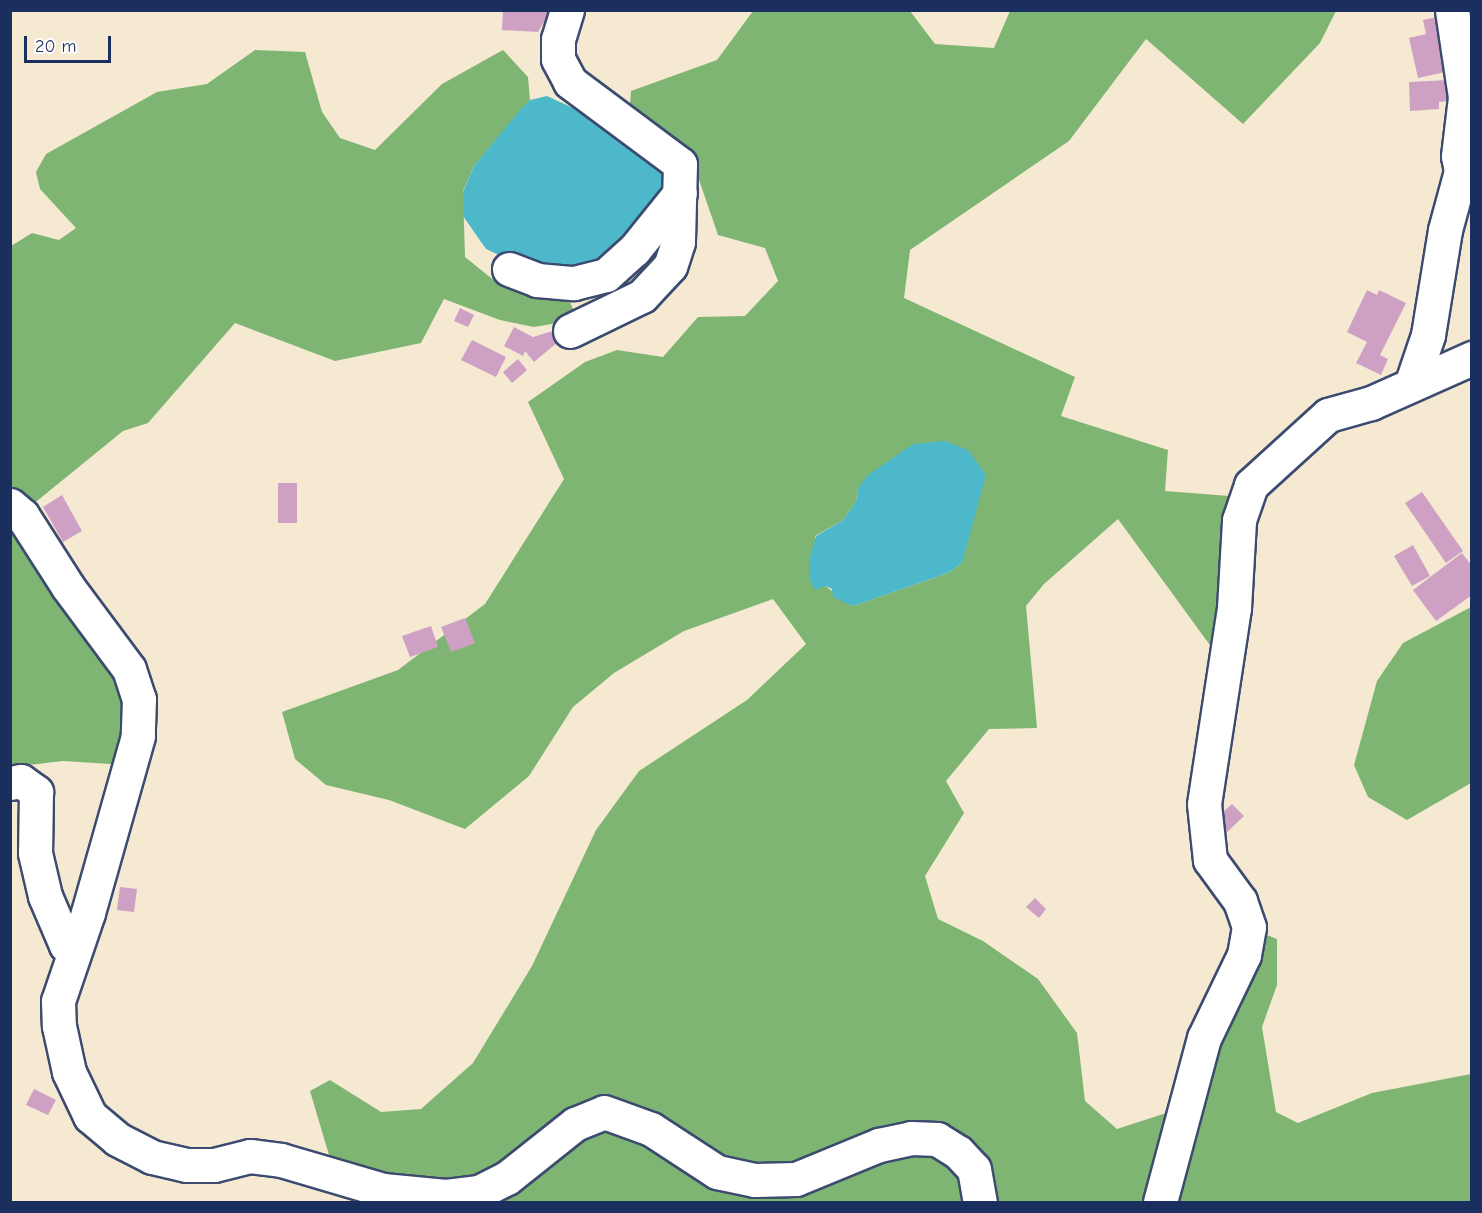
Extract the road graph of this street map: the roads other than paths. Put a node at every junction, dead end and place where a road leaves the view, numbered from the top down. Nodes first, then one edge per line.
1 (567, 10) edge
2 (1452, 10) edge
3 (680, 194) junction
4 (508, 269) dead end
5 (570, 331) dead end
6 (1472, 358) edge
7 (1411, 385) junction
8 (10, 505) edge
9 (10, 783) edge
10 (74, 952) junction
11 (980, 1203) edge
12 (1160, 1203) edge

1 - 3 street
2 - 7 street
3 - 4 street
3 - 5 street
6 - 7 street
7 - 12 street
8 - 10 street
9 - 10 street
10 - 11 street

